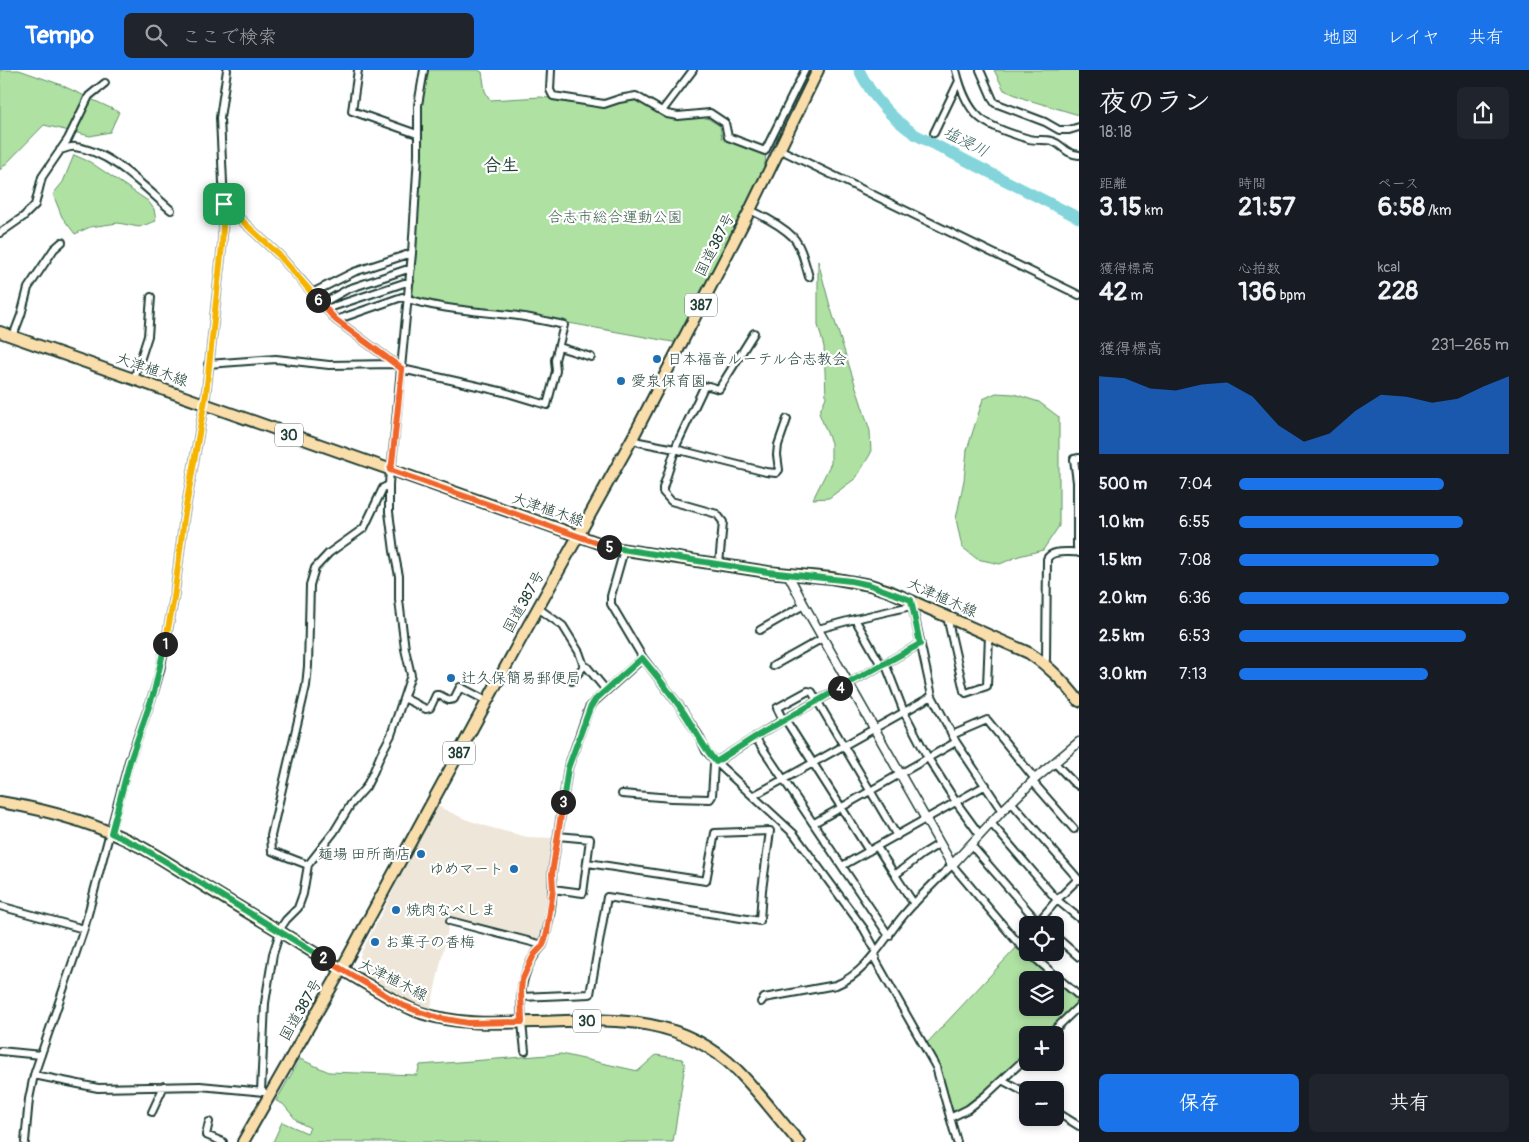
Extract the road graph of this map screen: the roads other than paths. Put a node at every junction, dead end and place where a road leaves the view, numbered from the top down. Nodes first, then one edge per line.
1 (227, 70) edge
2 (358, 70) edge
3 (424, 70) edge
4 (551, 70) edge
5 (693, 70) edge
6 (805, 70) edge
7 (818, 70) edge
8 (956, 70) edge
9 (980, 70) edge
10 (958, 81) junction
11 (104, 83) dead end
12 (662, 112) junction
13 (1079, 127) edge
14 (934, 133) dead end
15 (417, 134) junction
16 (779, 149) junction
17 (60, 150) junction
18 (1079, 155) edge
19 (224, 204) junction
20 (171, 210) dead end
21 (750, 210) junction
22 (0, 233) edge
23 (62, 242) dead end
24 (412, 253) junction
25 (410, 268) junction
26 (808, 277) dead end
27 (410, 280) junction
28 (312, 293) junction
29 (1079, 296) edge
30 (151, 297) dead end
31 (408, 300) junction
32 (324, 307) junction
33 (336, 320) junction
34 (0, 332) edge
35 (754, 334) dead end
36 (13, 336) junction
37 (559, 348) junction
38 (590, 359) dead end
39 (208, 364) junction
40 (395, 364) junction
41 (402, 369) junction
42 (134, 379) junction
43 (204, 404) junction
44 (787, 419) dead end
45 (632, 439) junction
46 (675, 449) junction
47 (1079, 458) edge
48 (390, 470) junction
49 (388, 485) junction
50 (578, 537) junction
51 (624, 550) junction
52 (1079, 553) edge
53 (719, 564) junction
54 (788, 574) junction
55 (911, 603) junction
56 (804, 605) junction
57 (538, 608) junction
58 (949, 617) junction
59 (855, 619) junction
60 (818, 629) junction
61 (760, 630) dead end
62 (990, 635) junction
63 (823, 638) junction
64 (920, 644) junction
65 (642, 658) junction
66 (883, 664) junction
67 (1045, 664) junction
68 (584, 666) junction
69 (773, 666) dead end
70 (572, 681) dead end
71 (849, 683) junction
72 (606, 690) junction
73 (932, 696) junction
74 (404, 698) junction
75 (487, 701) junction
76 (1079, 701) edge
77 (817, 702) junction
78 (904, 712) junction
79 (784, 720) junction
80 (874, 729) junction
81 (755, 737) junction
82 (954, 738) junction
83 (1079, 742) edge
84 (843, 746) junction
85 (928, 758) junction
86 (716, 762) junction
87 (813, 763) junction
88 (1055, 763) junction
89 (900, 774) junction
90 (783, 779) junction
91 (1034, 780) junction
92 (986, 785) junction
93 (1079, 786) edge
94 (870, 791) junction
95 (622, 794) dead end
96 (753, 796) junction
97 (0, 802) edge
98 (956, 802) junction
99 (1012, 802) junction
100 (842, 807) junction
101 (1002, 810) junction
102 (925, 820) junction
103 (814, 822) junction
104 (991, 823) junction
105 (1074, 829) dead end
106 (111, 833) junction
107 (980, 835) junction
108 (558, 836) junction
109 (897, 836) junction
110 (939, 844) junction
111 (971, 845) junction
112 (877, 847) junction
113 (870, 851) junction
114 (588, 863) junction
115 (308, 864) junction
116 (952, 865) junction
117 (842, 866) junction
118 (895, 875) junction
119 (1078, 880) edge
120 (553, 889) junction
121 (1057, 900) junction
122 (914, 904) junction
123 (0, 906) edge
124 (1031, 916) edge
125 (1044, 916) edge
126 (1079, 918) edge
127 (450, 921) dead end
128 (84, 928) junction
129 (280, 931) junction
130 (889, 936) junction
131 (1018, 943) edge
132 (1064, 944) edge
133 (543, 945) junction
134 (876, 955) junction
135 (1079, 957) edge
136 (1038, 961) edge
137 (341, 970) junction
138 (1079, 996) edge
139 (521, 997) junction
140 (761, 1002) dead end
141 (1079, 1006) edge
142 (522, 1022) junction
143 (1058, 1026) edge
144 (0, 1051) edge
145 (526, 1051) dead end
146 (41, 1055) junction
147 (1019, 1064) edge
148 (34, 1075) junction
149 (1002, 1080) junction
150 (164, 1086) junction
151 (1019, 1089) edge
152 (266, 1092) junction
153 (152, 1112) dead end
154 (1064, 1117) edge
155 (950, 1118) junction
156 (208, 1122) dead end
157 (1079, 1126) edge
158 (25, 1142) edge
159 (223, 1142) edge
160 (243, 1142) edge
161 (799, 1142) edge
162 (957, 1142) edge

1 - 19 street
2 - 15 street
3 - 15 street
4 - 12 street
5 - 12 street
6 - 12 street
7 - 16 main road, 国道387号 / 387
8 - 10 street
9 - 13 street
10 - 14 street
10 - 18 street
11 - 17 street
15 - 24 street
16 - 21 main road, 国道387号 / 387
16 - 29 street
17 - 20 street
17 - 22 street
19 - 28 street
19 - 39 street
21 - 26 street
21 - 45 main road, 国道387号 / 387
23 - 36 street
24 - 25 street
24 - 28 street
25 - 27 street
25 - 32 street
27 - 31 street
27 - 32 street
28 - 32 street
30 - 42 street
31 - 33 street
31 - 37 street
31 - 41 street
32 - 33 street
33 - 40 street
34 - 36 main road, 大津植木線 / 30
35 - 46 street
36 - 42 main road, 大津植木線 / 30
37 - 38 street
37 - 41 street
39 - 40 street
39 - 43 street
40 - 41 street
41 - 48 street
42 - 43 main road, 大津植木線 / 30
43 - 48 main road, 大津植木線 / 30
43 - 106 street
44 - 46 street
45 - 46 street
45 - 50 main road, 国道387号 / 387
46 - 53 street
47 - 52 street
48 - 49 street
48 - 50 main road, 大津植木線 / 30
49 - 74 street
49 - 115 street
50 - 51 main road, 大津植木線 / 30
50 - 57 main road, 国道387号 / 387
51 - 53 main road, 大津植木線 / 30
51 - 65 street
52 - 67 street
53 - 54 main road, 大津植木線 / 30
54 - 55 main road, 大津植木線 / 30
54 - 56 street
55 - 58 main road, 大津植木線 / 30
55 - 59 street
55 - 64 street
56 - 60 street
56 - 61 street
57 - 68 street
57 - 75 main road, 国道387号 / 387
58 - 62 main road, 大津植木線 / 30
58 - 62 street
59 - 60 street
59 - 66 street
60 - 63 street
62 - 67 main road, 大津植木線 / 30
63 - 69 street
63 - 71 street
64 - 66 street
64 - 73 street
65 - 72 street
65 - 86 street
66 - 71 street
66 - 78 street
67 - 76 main road, 大津植木線 / 30
68 - 70 street
68 - 72 street
71 - 77 street
71 - 80 street
72 - 108 street
73 - 78 street
73 - 82 street
74 - 75 street
74 - 115 street
75 - 137 main road, 国道387号 / 387
77 - 79 street
77 - 79 street
77 - 84 street
78 - 80 street
78 - 85 street
79 - 81 street
79 - 87 street
80 - 84 street
80 - 89 street
81 - 86 street
81 - 90 street
82 - 85 street
82 - 91 street
82 - 92 street
83 - 88 street
84 - 87 street
84 - 94 street
85 - 89 street
85 - 98 street
86 - 95 street
86 - 96 street
87 - 90 street
87 - 100 street
88 - 91 street
88 - 93 street
89 - 94 street
89 - 102 street
90 - 96 street
90 - 103 street
91 - 99 street
91 - 105 street
92 - 98 street
92 - 101 street
94 - 100 street
94 - 109 street
96 - 134 street
97 - 106 main road, 大津植木線 / 30
98 - 102 street
98 - 107 street
99 - 101 street
99 - 119 street
100 - 103 street
100 - 113 street
101 - 104 street
102 - 109 street
102 - 110 street
103 - 117 street
104 - 107 street
104 - 121 street
106 - 128 street
106 - 129 main road, 大津植木線 / 30
107 - 111 street
108 - 114 street
108 - 120 street
109 - 112 street
110 - 116 street
110 - 118 street
111 - 116 street
111 - 124 street
112 - 113 street
112 - 118 street
113 - 117 street
114 - 120 street
114 - 139 street
115 - 129 street
116 - 122 street
116 - 131 street
117 - 130 street
118 - 122 street
119 - 121 street
120 - 133 street
121 - 125 street
121 - 126 street
122 - 130 street
123 - 128 street
127 - 133 street
128 - 146 street
129 - 137 main road, 大津植木線 / 30
129 - 152 street
130 - 134 street
132 - 135 street
133 - 139 street
134 - 140 street
134 - 155 street
136 - 138 street
137 - 142 main road, 大津植木線 / 30
137 - 152 main road, 国道387号 / 387
139 - 142 street
141 - 143 street
142 - 145 street
142 - 161 main road, 大津植木線 / 30
144 - 146 street
146 - 148 street
147 - 149 street
148 - 150 street
148 - 158 street
149 - 151 street
149 - 155 street
150 - 152 street
150 - 153 street
152 - 160 main road, 国道387号 / 387
154 - 157 street
155 - 162 street
156 - 159 street

